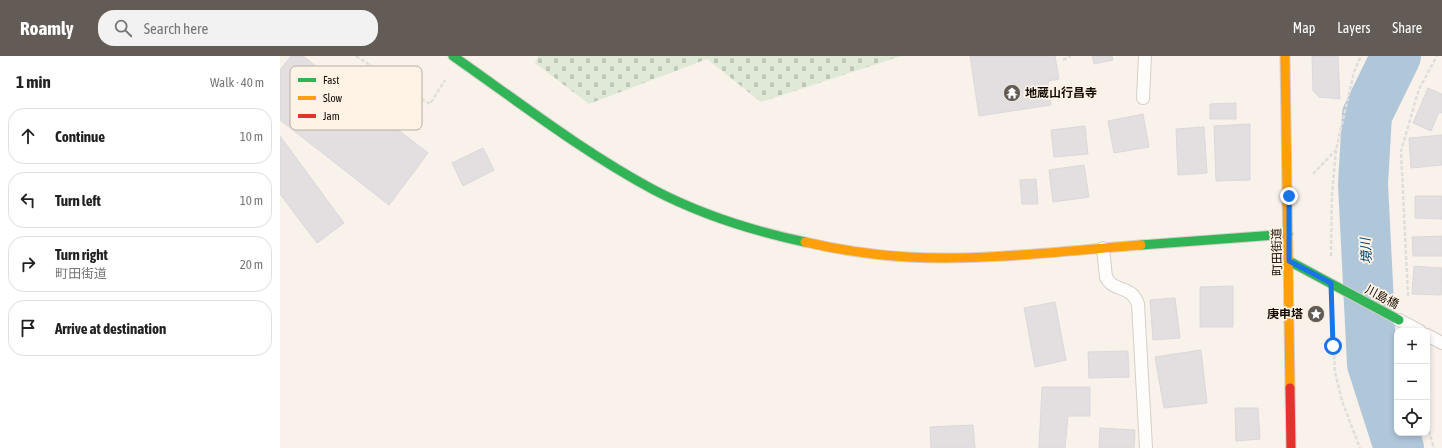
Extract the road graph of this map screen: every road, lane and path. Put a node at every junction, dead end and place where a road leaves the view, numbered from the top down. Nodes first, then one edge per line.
1 (356, 56) edge
2 (1071, 56) edge
3 (1145, 56) edge
4 (1286, 56) edge
5 (1361, 56) edge
6 (1437, 56) edge
7 (456, 57) edge
8 (1063, 60) dead end
9 (371, 66) edge
10 (1143, 98) dead end
11 (422, 99) edge
12 (1336, 150) junction
13 (1312, 175) dead end
14 (1288, 234) junction
15 (1103, 248) junction
16 (1289, 261) junction
17 (1331, 283) junction
18 (1404, 322) junction
19 (1415, 328) edge
20 (1430, 337) edge
21 (1442, 343) edge
22 (1430, 435) edge
23 (1146, 448) edge
24 (1291, 448) edge
25 (1360, 448) edge
26 (1434, 448) edge

1 - 9 path
2 - 8 path
3 - 10 lane
4 - 14 street, 町田街道
5 - 12 path
6 - 18 path
7 - 11 path
7 - 15 street
12 - 13 path
12 - 17 path
14 - 15 street
14 - 16 street, 町田街道
15 - 23 lane
16 - 17 street, 川島橋
16 - 24 street, 町田街道
17 - 18 street, 川島橋
17 - 25 path
18 - 19 lane
20 - 21 lane
22 - 26 path

